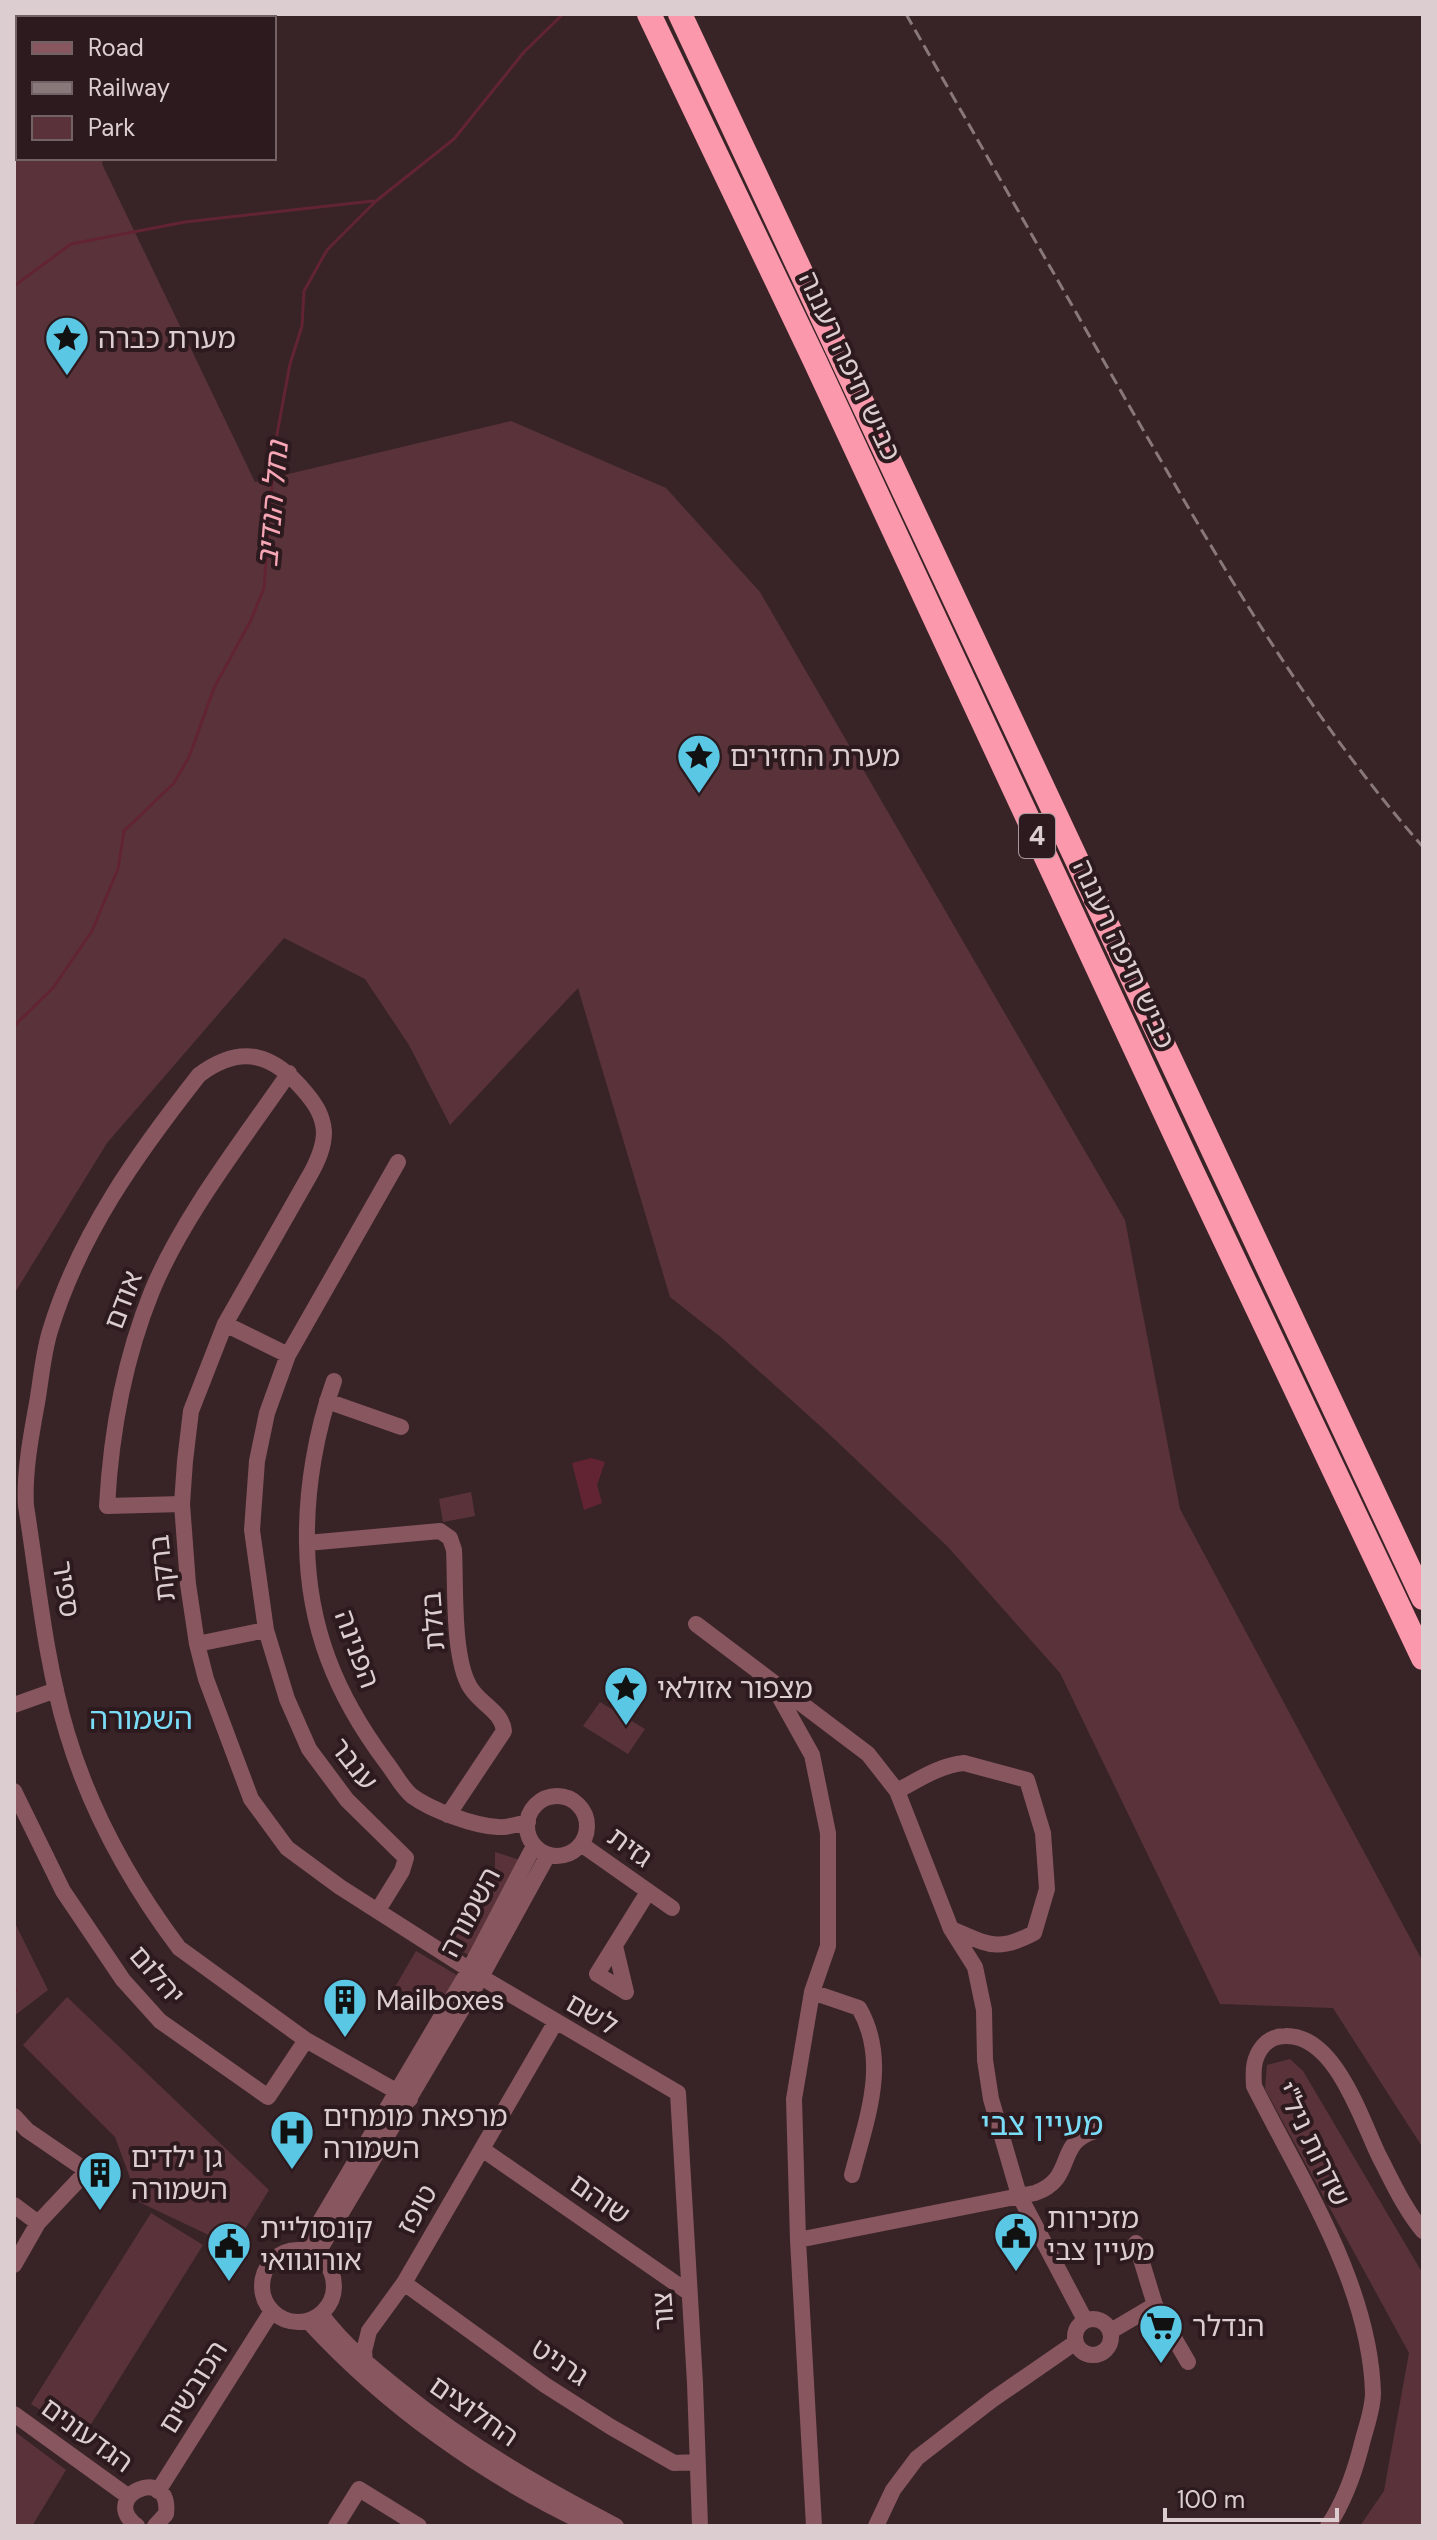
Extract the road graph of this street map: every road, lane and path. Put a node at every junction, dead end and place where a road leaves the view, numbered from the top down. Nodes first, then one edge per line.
1 (649, 14) edge
2 (680, 14) edge
3 (289, 1073) junction
4 (398, 1162) dead end
5 (225, 1324) junction
6 (288, 1355) junction
7 (334, 1381) dead end
8 (327, 1401) junction
9 (401, 1427) dead end
10 (20, 1492) edge
11 (182, 1504) junction
12 (307, 1543) junction
13 (1423, 1598) edge
14 (696, 1624) dead end
15 (266, 1630) junction
16 (197, 1644) junction
17 (1423, 1658) edge
18 (771, 1682) junction
19 (56, 1690) junction
20 (14, 1705) edge
21 (14, 1791) edge
22 (897, 1791) junction
23 (448, 1815) junction
24 (528, 1822) junction
25 (581, 1844) junction
26 (541, 1850) junction
27 (648, 1892) junction
28 (672, 1908) dead end
29 (378, 1910) junction
30 (951, 1929) junction
31 (615, 1946) dead end
32 (475, 1974) junction
33 (812, 1992) junction
34 (557, 2026) junction
35 (306, 2040) junction
36 (678, 2093) joint
37 (404, 2095) junction
38 (14, 2116) edge
39 (1095, 2131) dead end
40 (482, 2149) junction
41 (852, 2175) dead end
42 (1019, 2195) junction
43 (14, 2205) edge
44 (38, 2223) junction
45 (1423, 2231) edge
46 (798, 2240) junction
47 (1136, 2243) dead end
48 (310, 2252) junction
49 (14, 2265) edge
50 (404, 2283) junction
51 (688, 2292) junction
52 (1155, 2305) junction
53 (272, 2311) junction
54 (315, 2318) junction
55 (1085, 2320) junction
56 (369, 2331) junction
57 (1111, 2331) junction
58 (338, 2334) junction
59 (1076, 2342) junction
60 (365, 2361) junction
61 (1188, 2362) dead end
62 (14, 2414) edge
63 (697, 2462) junction
64 (158, 2491) junction
65 (129, 2497) junction
66 (164, 2524) edge
67 (137, 2526) edge
68 (336, 2526) edge
69 (419, 2526) edge
70 (591, 2526) edge
71 (616, 2526) edge
72 (700, 2526) edge
73 (814, 2526) edge
74 (876, 2526) edge
75 (1328, 2526) edge

1 - 17 highway, כביש חיפה רעננה / 4
2 - 13 highway, כביש חיפה רעננה / 4
3 - 5 street, ברקת
3 - 10 street, ספיר
3 - 11 street, אודם
4 - 6 street, ענבר
5 - 6 street
5 - 11 street, ברקת
6 - 15 street, ענבר
7 - 8 street, הפנינה
8 - 9 street
8 - 12 street, הפנינה
10 - 19 street, ספיר
11 - 16 street, ברקת
12 - 23 street, הפנינה
12 - 23 street, בזלת
14 - 18 street
15 - 16 street
15 - 29 street, ענבר
16 - 29 street, ברקת
18 - 22 street
18 - 33 street
19 - 20 street
19 - 35 street, ספיר
21 - 35 street, יהלום
22 - 30 street
22 - 30 street
23 - 24 street, הפנינה
24 - 25 street
24 - 26 street
25 - 26 street
25 - 27 street, גזית
26 - 32 street, השמורה
27 - 28 street, גזית
27 - 31 street, גזית
29 - 32 street, ברקת
30 - 42 street
32 - 34 street, לשם
32 - 37 street, השמורה
33 - 41 street
33 - 46 street
34 - 36 street, לשם
34 - 40 street, טופז
35 - 37 street, ספיר
36 - 51 street, צור
37 - 48 street, השמורה
38 - 44 street
39 - 42 street
40 - 50 street, טופז
40 - 51 street, שוהם
42 - 46 street
42 - 55 street
43 - 44 street
44 - 49 street
45 - 75 street, שדרות ניל"י
46 - 73 street
47 - 52 street
48 - 53 street
48 - 54 street
50 - 56 street, טופז
50 - 63 street, גרניט
51 - 63 street, צור
52 - 57 street
52 - 61 street
53 - 54 street
53 - 64 street, הכובשים
54 - 58 street, החלוצים
54 - 70 street, החלוצים
55 - 57 street
55 - 59 street
56 - 58 street
56 - 60 street, טופז
57 - 59 street
58 - 60 street, החלוצים
59 - 74 street
60 - 71 street, החלוצים
62 - 65 street, הגדעונים
63 - 72 street, צור
64 - 65 street
64 - 66 street
65 - 67 street
68 - 69 street

